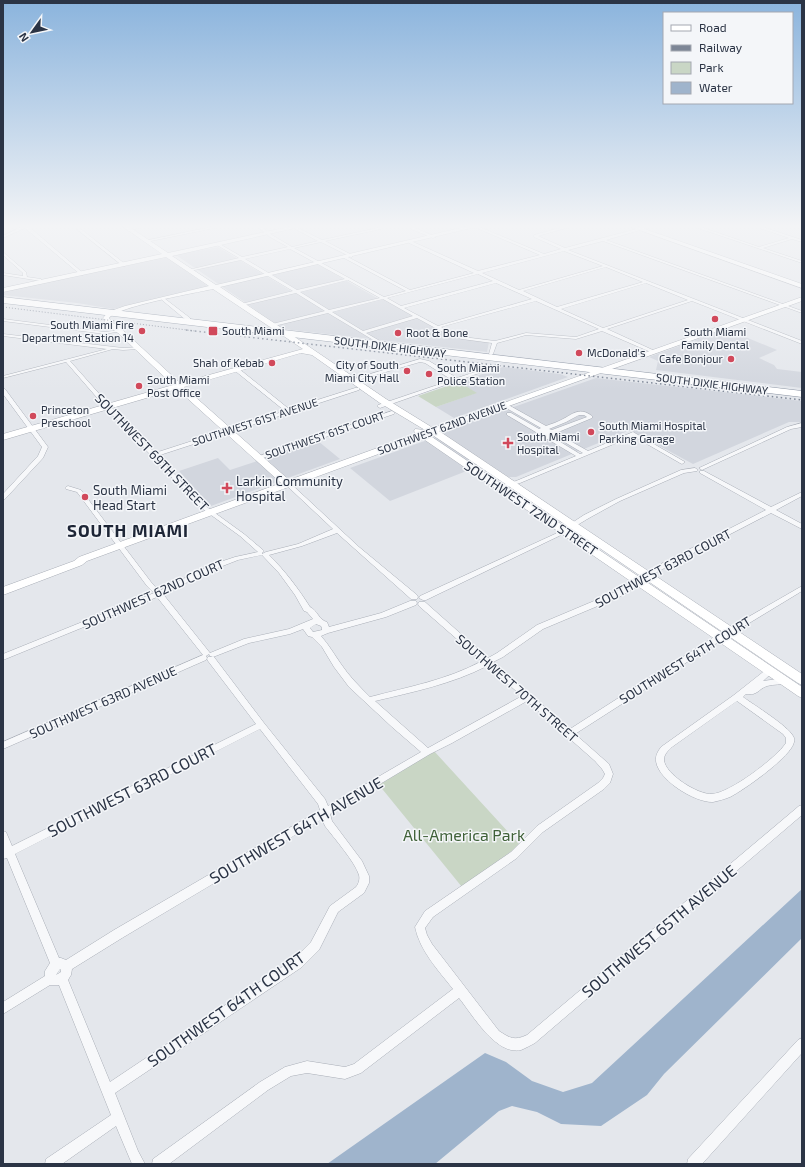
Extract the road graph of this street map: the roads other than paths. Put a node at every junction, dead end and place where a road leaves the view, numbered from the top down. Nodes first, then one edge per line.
1 (27, 280) edge
2 (38, 280) edge
3 (45, 280) edge
4 (206, 280) edge
5 (243, 280) edge
6 (276, 280) edge
7 (342, 280) edge
8 (351, 280) edge
9 (391, 280) edge
10 (447, 280) edge
11 (557, 280) edge
12 (642, 280) edge
13 (714, 280) edge
14 (786, 280) edge
15 (50, 281) joint
16 (498, 281) joint
17 (646, 282) junction
18 (802, 286) edge
19 (215, 287) junction
20 (3, 289) edge
21 (409, 291) junction
22 (520, 291) junction
23 (296, 292) junction
24 (3, 296) edge
25 (382, 298) junction
26 (537, 299) junction
27 (802, 299) edge
28 (3, 300) edge
29 (160, 300) junction
30 (692, 300) junction
31 (47, 304) junction
32 (242, 304) junction
33 (784, 306) junction
34 (402, 307) junction
35 (558, 308) junction
36 (328, 311) junction
37 (114, 312) junction
38 (802, 312) edge
39 (127, 315) junction
40 (177, 315) junction
41 (418, 316) junction
42 (3, 320) edge
43 (743, 320) junction
44 (113, 323) junction
45 (438, 327) junction
46 (603, 329) junction
47 (119, 331) junction
48 (279, 331) junction
49 (363, 332) junction
50 (3, 335) edge
51 (322, 339) junction
52 (377, 341) junction
53 (495, 342) junction
54 (802, 343) edge
55 (386, 346) junction
56 (115, 348) junction
57 (138, 348) junction
58 (303, 349) junction
59 (653, 352) junction
60 (491, 354) junction
61 (474, 356) junction
62 (67, 360) junction
63 (500, 360) junction
64 (626, 362) junction
65 (562, 367) junction
66 (236, 369) junction
67 (606, 369) junction
68 (633, 370) junction
69 (483, 371) dead end
70 (3, 377) edge
71 (456, 380) junction
72 (576, 380) junction
73 (349, 381) junction
74 (179, 386) junction
75 (357, 389) junction
76 (802, 389) edge
77 (3, 390) edge
78 (802, 394) edge
79 (384, 405) junction
80 (502, 406) junction
81 (108, 407) junction
82 (288, 411) junction
83 (392, 412) junction
84 (801, 425) edge
85 (32, 429) junction
86 (228, 431) junction
87 (545, 432) junction
88 (551, 432) junction
89 (428, 433) junction
90 (3, 437) edge
91 (587, 453) junction
92 (154, 455) junction
93 (580, 456) junction
94 (258, 458) junction
95 (682, 462) dead end
96 (702, 470) junction
97 (288, 484) junction
98 (513, 484) junction
99 (500, 487) junction
100 (68, 488) dead end
101 (802, 494) edge
102 (3, 498) edge
103 (771, 510) junction
104 (210, 513) junction
105 (802, 527) edge
106 (567, 528) junction
107 (337, 530) junction
108 (120, 546) junction
109 (263, 553) junction
110 (83, 559) junction
111 (643, 579) junction
112 (3, 587) edge
113 (802, 588) edge
114 (3, 591) edge
115 (158, 594) junction
116 (414, 600) junction
117 (423, 601) junction
118 (307, 609) junction
119 (323, 627) junction
120 (310, 629) junction
121 (725, 634) junction
122 (325, 645) junction
123 (208, 656) junction
124 (3, 657) edge
125 (487, 662) junction
126 (770, 671) junction
127 (802, 680) edge
128 (785, 681) junction
129 (746, 691) junction
130 (802, 693) edge
131 (527, 697) junction
132 (738, 697) junction
133 (368, 700) junction
134 (261, 725) junction
135 (569, 734) junction
136 (3, 746) edge
137 (426, 752) junction
138 (802, 809) edge
139 (324, 813) junction
140 (3, 835) edge
141 (6, 853) edge
142 (62, 966) junction
143 (56, 979) junction
144 (460, 990) junction
145 (3, 1008) edge
146 (802, 1044) edge
147 (108, 1090) junction
148 (119, 1117) junction
149 (51, 1164) edge
150 (139, 1164) edge
151 (158, 1164) edge
152 (693, 1164) edge

1 - 20 street
2 - 15 street
3 - 15 street
4 - 19 street, SOUTHWEST 72ND STREET
5 - 19 street
6 - 23 street
7 - 23 street
8 - 25 street
9 - 21 street
10 - 21 street
11 - 22 street
12 - 17 street
13 - 33 street
14 - 18 street
16 - 22 street
16 - 34 street
17 - 30 street
17 - 35 street
19 - 29 street
19 - 32 street, SOUTHWEST 72ND STREET
21 - 25 street
22 - 26 street
23 - 32 street
23 - 36 street
24 - 31 highway, SOUTH DIXIE HIGHWAY
25 - 34 street
25 - 36 street
26 - 35 street
26 - 45 street
27 - 33 street, SOUTHWEST 62ND AVENUE
28 - 31 highway, SOUTH DIXIE HIGHWAY
29 - 37 street
29 - 40 street
30 - 43 street
30 - 46 street
31 - 37 highway, SOUTH DIXIE HIGHWAY
31 - 37 highway, SOUTH DIXIE HIGHWAY
32 - 48 street, SOUTHWEST 72ND STREET
33 - 38 street
33 - 43 street, SOUTHWEST 62ND AVENUE
34 - 41 street
35 - 46 street
36 - 48 street
36 - 49 street
37 - 39 highway, SOUTH DIXIE HIGHWAY
37 - 40 highway, SOUTH DIXIE HIGHWAY
37 - 44 street
37 - 47 street
39 - 44 highway
39 - 48 highway, SOUTH DIXIE HIGHWAY
40 - 48 highway, SOUTH DIXIE HIGHWAY
41 - 45 street
41 - 49 street
42 - 47 street
43 - 54 street
43 - 59 street, SOUTHWEST 62ND AVENUE
44 - 47 street
45 - 53 street
46 - 53 street
46 - 59 street
47 - 57 street
48 - 51 highway, SOUTH DIXIE HIGHWAY
48 - 52 highway, SOUTH DIXIE HIGHWAY
48 - 58 street, SOUTHWEST 72ND STREET
48 - 58 street, SOUTHWEST 72ND STREET
49 - 52 street
50 - 56 street
51 - 55 highway, SOUTH DIXIE HIGHWAY
51 - 58 highway
52 - 55 street
52 - 60 highway, SOUTH DIXIE HIGHWAY
53 - 60 street
55 - 61 highway, SOUTH DIXIE HIGHWAY
56 - 57 street
56 - 62 street
57 - 74 street
58 - 66 street
58 - 73 street, SOUTHWEST 72ND STREET
58 - 73 street, SOUTHWEST 72ND STREET
59 - 64 street, SOUTHWEST 62ND AVENUE
60 - 61 highway
60 - 63 highway
60 - 67 highway, SOUTH DIXIE HIGHWAY
61 - 63 highway, SOUTH DIXIE HIGHWAY
62 - 70 street
62 - 81 street, SOUTHWEST 69TH STREET
63 - 65 highway, SOUTH DIXIE HIGHWAY
64 - 67 street, SOUTHWEST 62ND AVENUE
64 - 68 highway
65 - 67 highway, SOUTH DIXIE HIGHWAY
65 - 72 highway
66 - 74 street
66 - 82 street
67 - 68 highway, SOUTH DIXIE HIGHWAY
67 - 72 street, SOUTHWEST 62ND AVENUE
67 - 78 highway, SOUTH DIXIE HIGHWAY
68 - 76 highway, SOUTH DIXIE HIGHWAY
69 - 71 street, SOUTHWEST 61ST COURT
71 - 73 street
71 - 79 street, SOUTHWEST 61ST COURT
72 - 80 street, SOUTHWEST 62ND AVENUE
73 - 75 street, SOUTHWEST 72ND STREET
73 - 79 street, SOUTHWEST 72ND STREET
74 - 81 street
74 - 86 street
75 - 79 street, SOUTHWEST 72ND STREET
75 - 82 street, SOUTHWEST 61ST AVENUE
77 - 85 street
79 - 83 street, SOUTHWEST 72ND STREET
79 - 89 street, SOUTHWEST 72ND STREET
80 - 87 street
80 - 87 street
80 - 89 street, SOUTHWEST 62ND AVENUE
81 - 85 street
81 - 92 street, SOUTHWEST 69TH STREET
82 - 86 street, SOUTHWEST 61ST AVENUE
83 - 89 street, SOUTHWEST 72ND STREET
83 - 94 street, SOUTHWEST 61ST COURT
84 - 96 street
85 - 90 street
85 - 102 street
86 - 92 street, SOUTHWEST 61ST AVENUE
86 - 94 street
87 - 88 street
87 - 88 street
87 - 93 street
88 - 91 street
89 - 97 street, SOUTHWEST 62ND AVENUE
89 - 98 street, SOUTHWEST 72ND STREET
89 - 99 street, SOUTHWEST 72ND STREET
91 - 93 street
91 - 95 street
92 - 104 street, SOUTHWEST 69TH STREET
93 - 98 street
94 - 97 street
96 - 103 street
96 - 106 street
97 - 104 street, SOUTHWEST 62ND AVENUE
97 - 107 street
98 - 99 street
98 - 106 street, SOUTHWEST 72ND STREET
99 - 106 street, SOUTHWEST 72ND STREET
100 - 108 street
101 - 103 street, SOUTHWEST 63RD COURT
103 - 105 street
103 - 111 street, SOUTHWEST 63RD COURT
104 - 108 street, SOUTHWEST 62ND AVENUE
104 - 109 street, SOUTHWEST 69TH STREET
106 - 111 street, SOUTHWEST 72ND STREET
106 - 117 street
107 - 109 street, SOUTHWEST 62ND COURT
107 - 116 street
108 - 110 street, SOUTHWEST 62ND AVENUE
108 - 115 street
109 - 115 street, SOUTHWEST 62ND COURT
109 - 118 street, SOUTHWEST 69TH STREET
110 - 112 street, SOUTHWEST 62ND AVENUE
110 - 114 street, SOUTHWEST 62ND AVENUE
111 - 121 street, SOUTHWEST 72ND STREET
111 - 125 street, SOUTHWEST 63RD COURT
113 - 121 street, SOUTHWEST 64TH COURT
115 - 123 street
115 - 124 street, SOUTHWEST 62ND COURT
116 - 117 street
116 - 119 street
117 - 125 street, SOUTHWEST 70TH STREET
118 - 119 street, SOUTHWEST 69TH STREET
118 - 120 street, SOUTHWEST 69TH STREET
119 - 120 street
119 - 120 street
119 - 122 street
120 - 122 street
120 - 123 street, SOUTHWEST 63RD AVENUE
121 - 126 street, SOUTHWEST 72ND STREET
121 - 127 street, SOUTHWEST 72ND STREET
121 - 135 street, SOUTHWEST 64TH COURT
122 - 133 street
123 - 134 street
123 - 136 street, SOUTHWEST 63RD AVENUE
125 - 131 street, SOUTHWEST 70TH STREET
125 - 133 street, SOUTHWEST 63RD COURT
126 - 128 street, SOUTHWEST 72ND STREET
126 - 129 street
128 - 129 street
128 - 130 street, SOUTHWEST 72ND STREET
129 - 132 street
131 - 135 street, SOUTHWEST 70TH STREET
131 - 137 street, SOUTHWEST 64TH AVENUE
132 - 132 street
133 - 137 street
134 - 139 street
134 - 141 street, SOUTHWEST 63RD COURT
135 - 144 street, SOUTHWEST 70TH STREET
137 - 139 street, SOUTHWEST 64TH AVENUE
138 - 144 street, SOUTHWEST 65TH AVENUE
139 - 142 street, SOUTHWEST 64TH AVENUE
139 - 147 street, SOUTHWEST 64TH COURT
140 - 141 street
141 - 142 street
142 - 143 street
143 - 145 street
143 - 147 street
144 - 151 street
146 - 152 street
147 - 148 street
148 - 149 street
148 - 150 street

